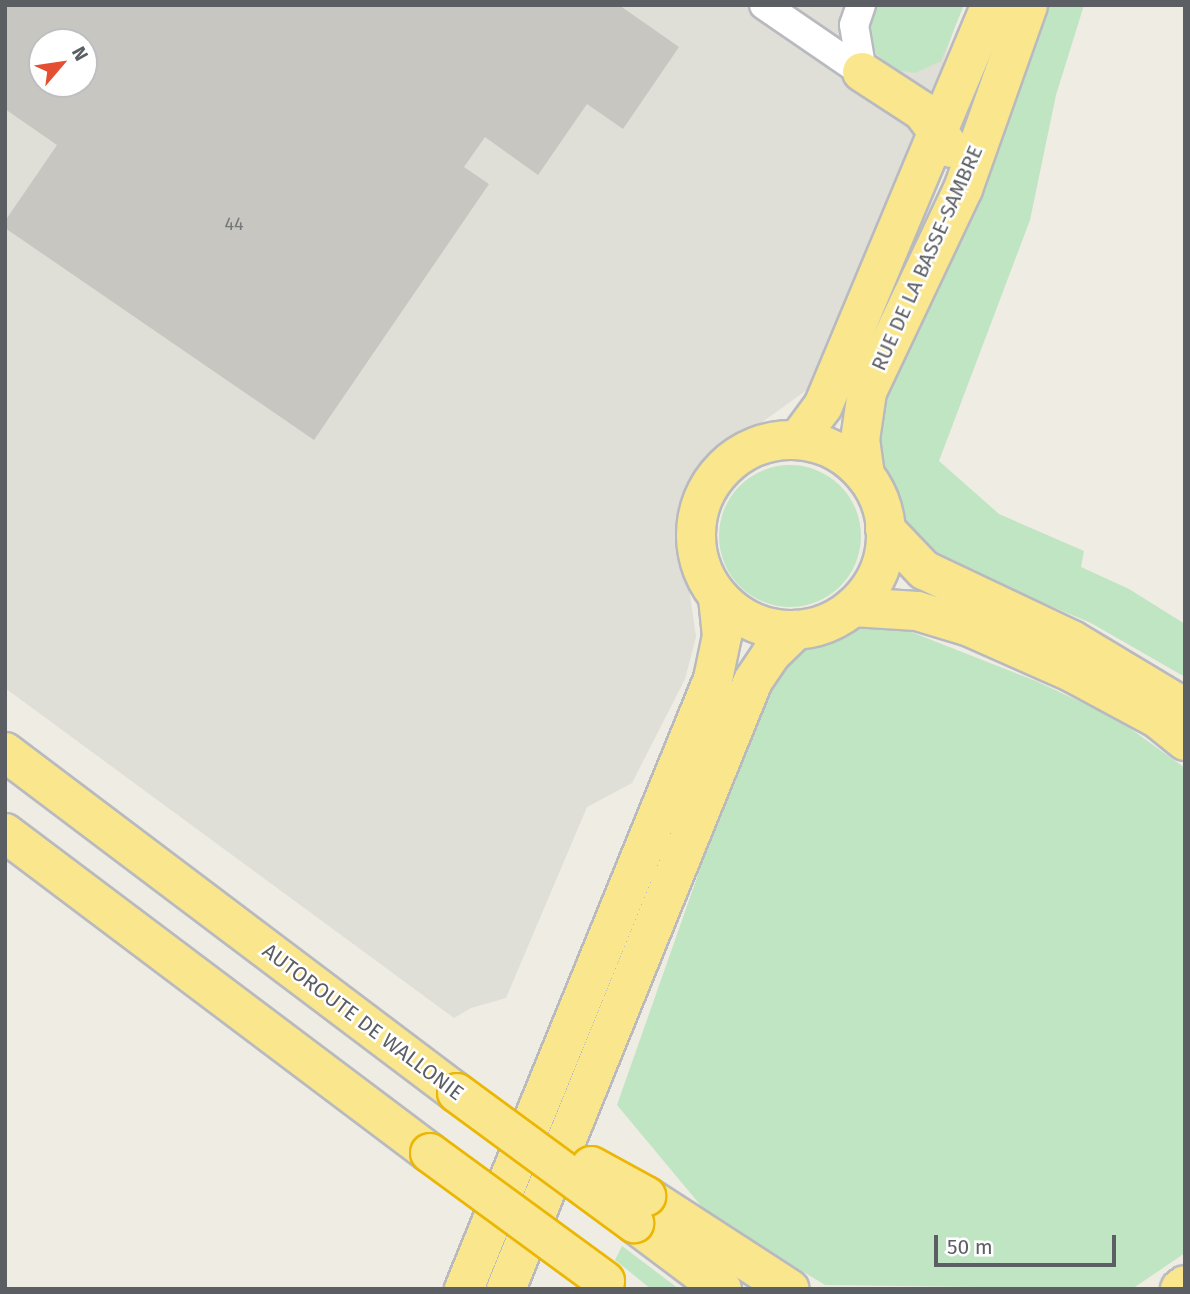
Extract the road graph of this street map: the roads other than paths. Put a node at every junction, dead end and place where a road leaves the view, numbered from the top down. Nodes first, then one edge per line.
1 (764, 5) edge
2 (861, 5) edge
3 (970, 5) edge
4 (991, 5) edge
5 (1028, 5) edge
6 (862, 72) junction
7 (901, 94) junction
8 (940, 130) junction
9 (867, 392) junction
10 (798, 440) junction
11 (865, 475) junction
12 (885, 529) junction
13 (718, 597) junction
14 (853, 607) junction
15 (796, 631) junction
16 (1185, 708) edge
17 (1185, 741) edge
18 (5, 752) edge
19 (5, 832) edge
20 (640, 1209) junction
21 (1185, 1285) edge
22 (610, 1286) edge
23 (464, 1289) edge
24 (506, 1289) edge
25 (722, 1289) edge
26 (790, 1289) edge
27 (1180, 1289) edge

1 - 6 street
2 - 6 street
3 - 7 highway
4 - 8 highway, RUE DE LA BASSE-SAMBRE
5 - 9 highway, RUE DE LA BASSE-SAMBRE
6 - 7 highway
7 - 8 highway
8 - 9 highway
8 - 10 highway, RUE DE LA BASSE-SAMBRE
9 - 11 highway, RUE DE LA BASSE-SAMBRE
10 - 11 highway
10 - 13 highway
11 - 12 highway
12 - 14 highway
12 - 16 highway
13 - 15 highway
13 - 23 highway
14 - 15 highway
14 - 17 highway
15 - 24 highway
18 - 20 highway, AUTOROUTE DE WALLONIE, bridge
19 - 22 highway, bridge
20 - 25 highway, AUTOROUTE DE WALLONIE
20 - 26 highway
21 - 27 highway

